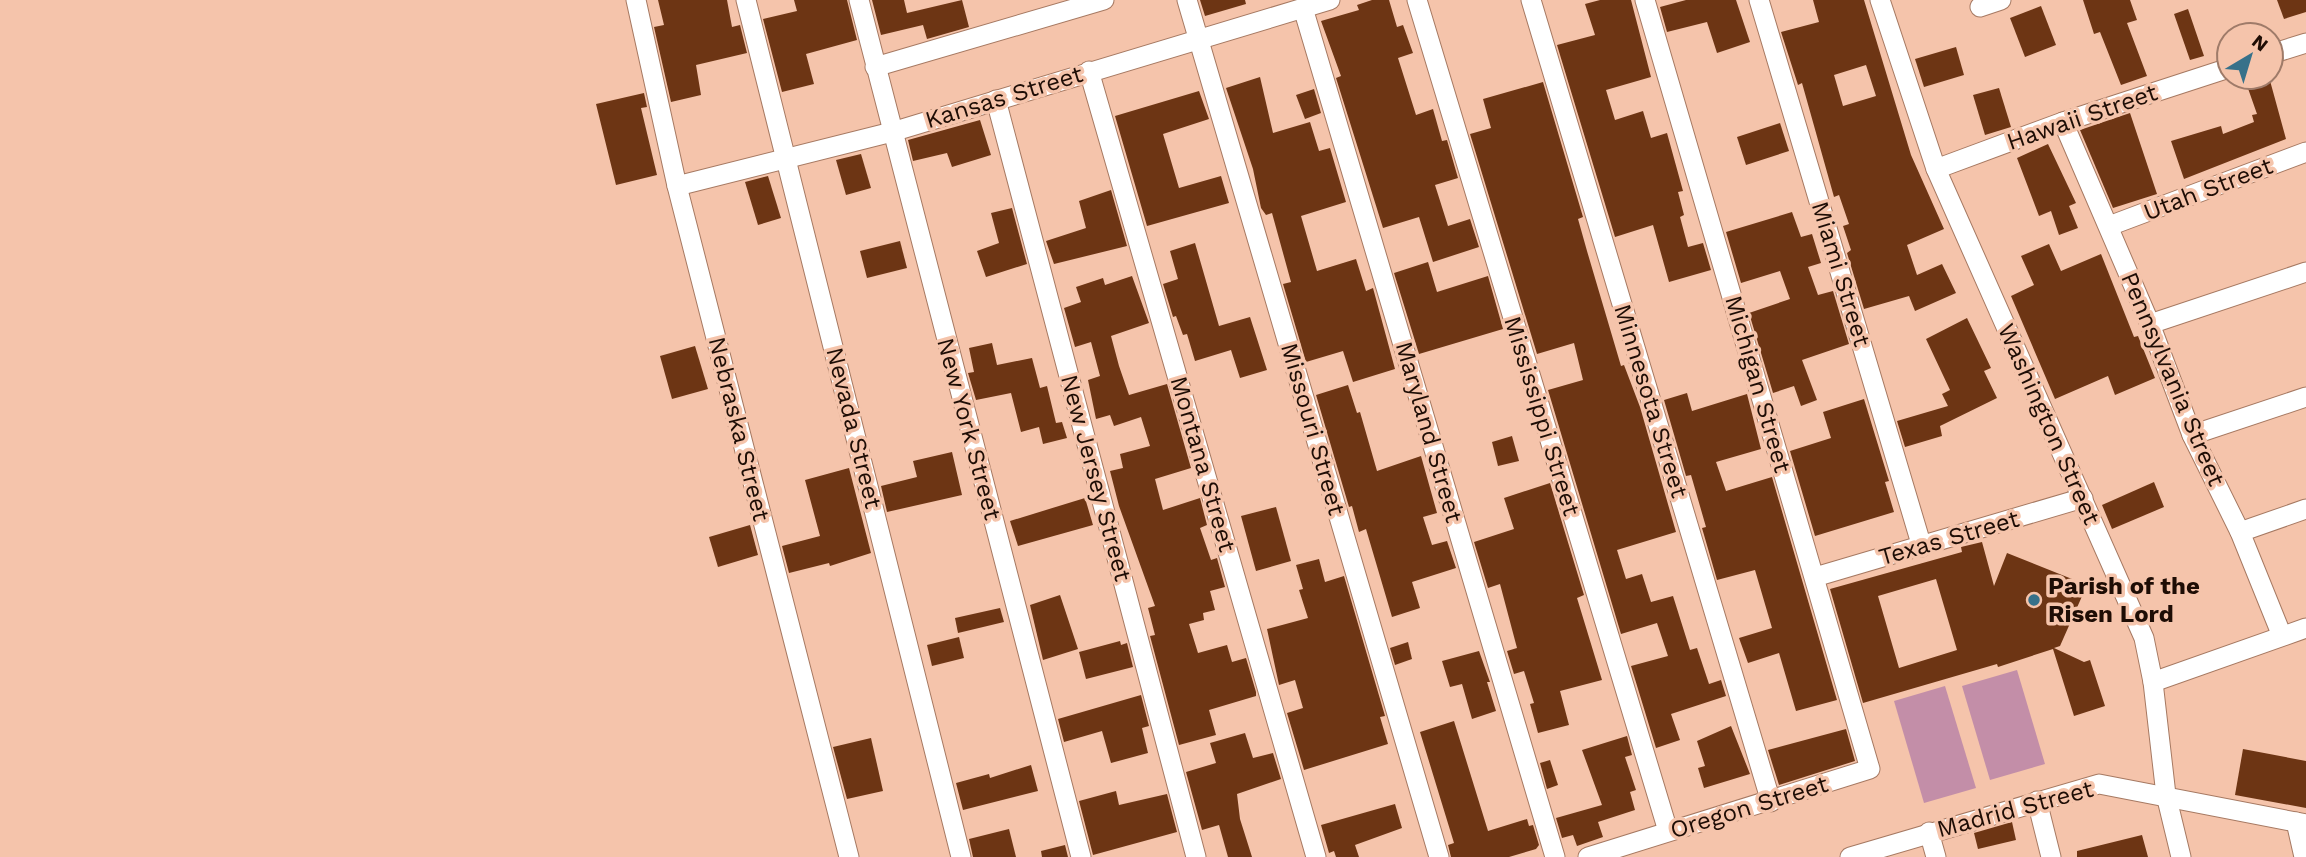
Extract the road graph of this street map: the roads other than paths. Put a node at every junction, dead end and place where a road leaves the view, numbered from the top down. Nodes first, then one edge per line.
1 (636, 0) edge
2 (746, 0) edge
3 (859, 0) edge
4 (1104, 0) edge
5 (1187, 0) edge
6 (1330, 0) edge
7 (1417, 0) edge
8 (1531, 0) edge
9 (1645, 0) edge
10 (1759, 0) edge
11 (1880, 0) edge
12 (2001, 0) edge
13 (1980, 6) dead end
14 (1303, 8) junction
15 (1198, 38) junction
16 (2306, 43) edge
17 (2285, 50) edge
18 (875, 67) junction
19 (1089, 71) junction
20 (2215, 73) edge
21 (996, 100) junction
22 (2063, 122) junction
23 (892, 132) junction
24 (2306, 152) edge
25 (787, 160) junction
26 (1936, 169) junction
27 (677, 186) junction
28 (2109, 226) junction
29 (2306, 272) edge
30 (2150, 324) junction
31 (2306, 397) edge
32 (2193, 435) junction
33 (2082, 498) junction
34 (2306, 509) edge
35 (2240, 532) junction
36 (1922, 547) junction
37 (1815, 576) junction
38 (2306, 628) edge
39 (2282, 636) junction
40 (2154, 682) junction
41 (1870, 769) joint
42 (2166, 795) junction
43 (2037, 801) junction
44 (1771, 802) junction
45 (2301, 823) edge
46 (1668, 831) junction
47 (1929, 832) junction
48 (849, 857) edge
49 (961, 857) edge
50 (1081, 857) edge
51 (1196, 857) edge
52 (1316, 857) edge
53 (1439, 857) edge
54 (1555, 857) edge
55 (1588, 857) edge
56 (1850, 857) edge
57 (1936, 857) edge
58 (2051, 857) edge
59 (2181, 857) edge
60 (2304, 857) edge

1 - 27 street, Nebraska Street
2 - 25 street, Nevada Street
3 - 18 street, New York Street
4 - 18 street
5 - 15 street, Missouri Street
6 - 14 street, Kansas Street
7 - 46 street, Mississippi Street
8 - 44 street, Minnesota Street
9 - 37 street, Michigan Street
10 - 36 street, Miami Street
11 - 26 street, Washington Street
12 - 13 street
14 - 15 street, Kansas Street
14 - 54 street, Maryland Street
15 - 19 street, Kansas Street
15 - 53 street, Missouri Street
16 - 17 street
18 - 23 street, New York Street
19 - 21 street, Kansas Street
19 - 52 street, Montana Street
20 - 22 street, Hawaii Street
21 - 23 street, Kansas Street
21 - 51 street, New Jersey Street
22 - 26 street, Hawaii Street
22 - 28 street, Pennsylvania Street
23 - 25 street, Kansas Street
23 - 50 street, New York Street
24 - 28 street, Utah Street
25 - 27 street, Kansas Street
25 - 49 street, Nevada Street
26 - 33 street, Washington Street
27 - 48 street, Nebraska Street
28 - 30 street, Pennsylvania Street
29 - 30 street
30 - 32 street, Pennsylvania Street
31 - 32 street
32 - 35 street, Pennsylvania Street
33 - 36 street, Texas Street
33 - 40 street, Washington Street
34 - 35 street
35 - 39 street, Pennsylvania Street
36 - 37 street, Texas Street
37 - 41 street, Michigan Street
38 - 39 street
39 - 40 street
40 - 42 street, Washington Street
41 - 44 street, Oregon Street
42 - 43 street, Madrid Street
42 - 45 street, Madrid Street
42 - 59 street, Washington Street
43 - 47 street, Madrid Street
43 - 58 street
44 - 46 street, Oregon Street
45 - 60 street
46 - 55 street, Oregon Street
47 - 56 street, Madrid Street
47 - 57 street

